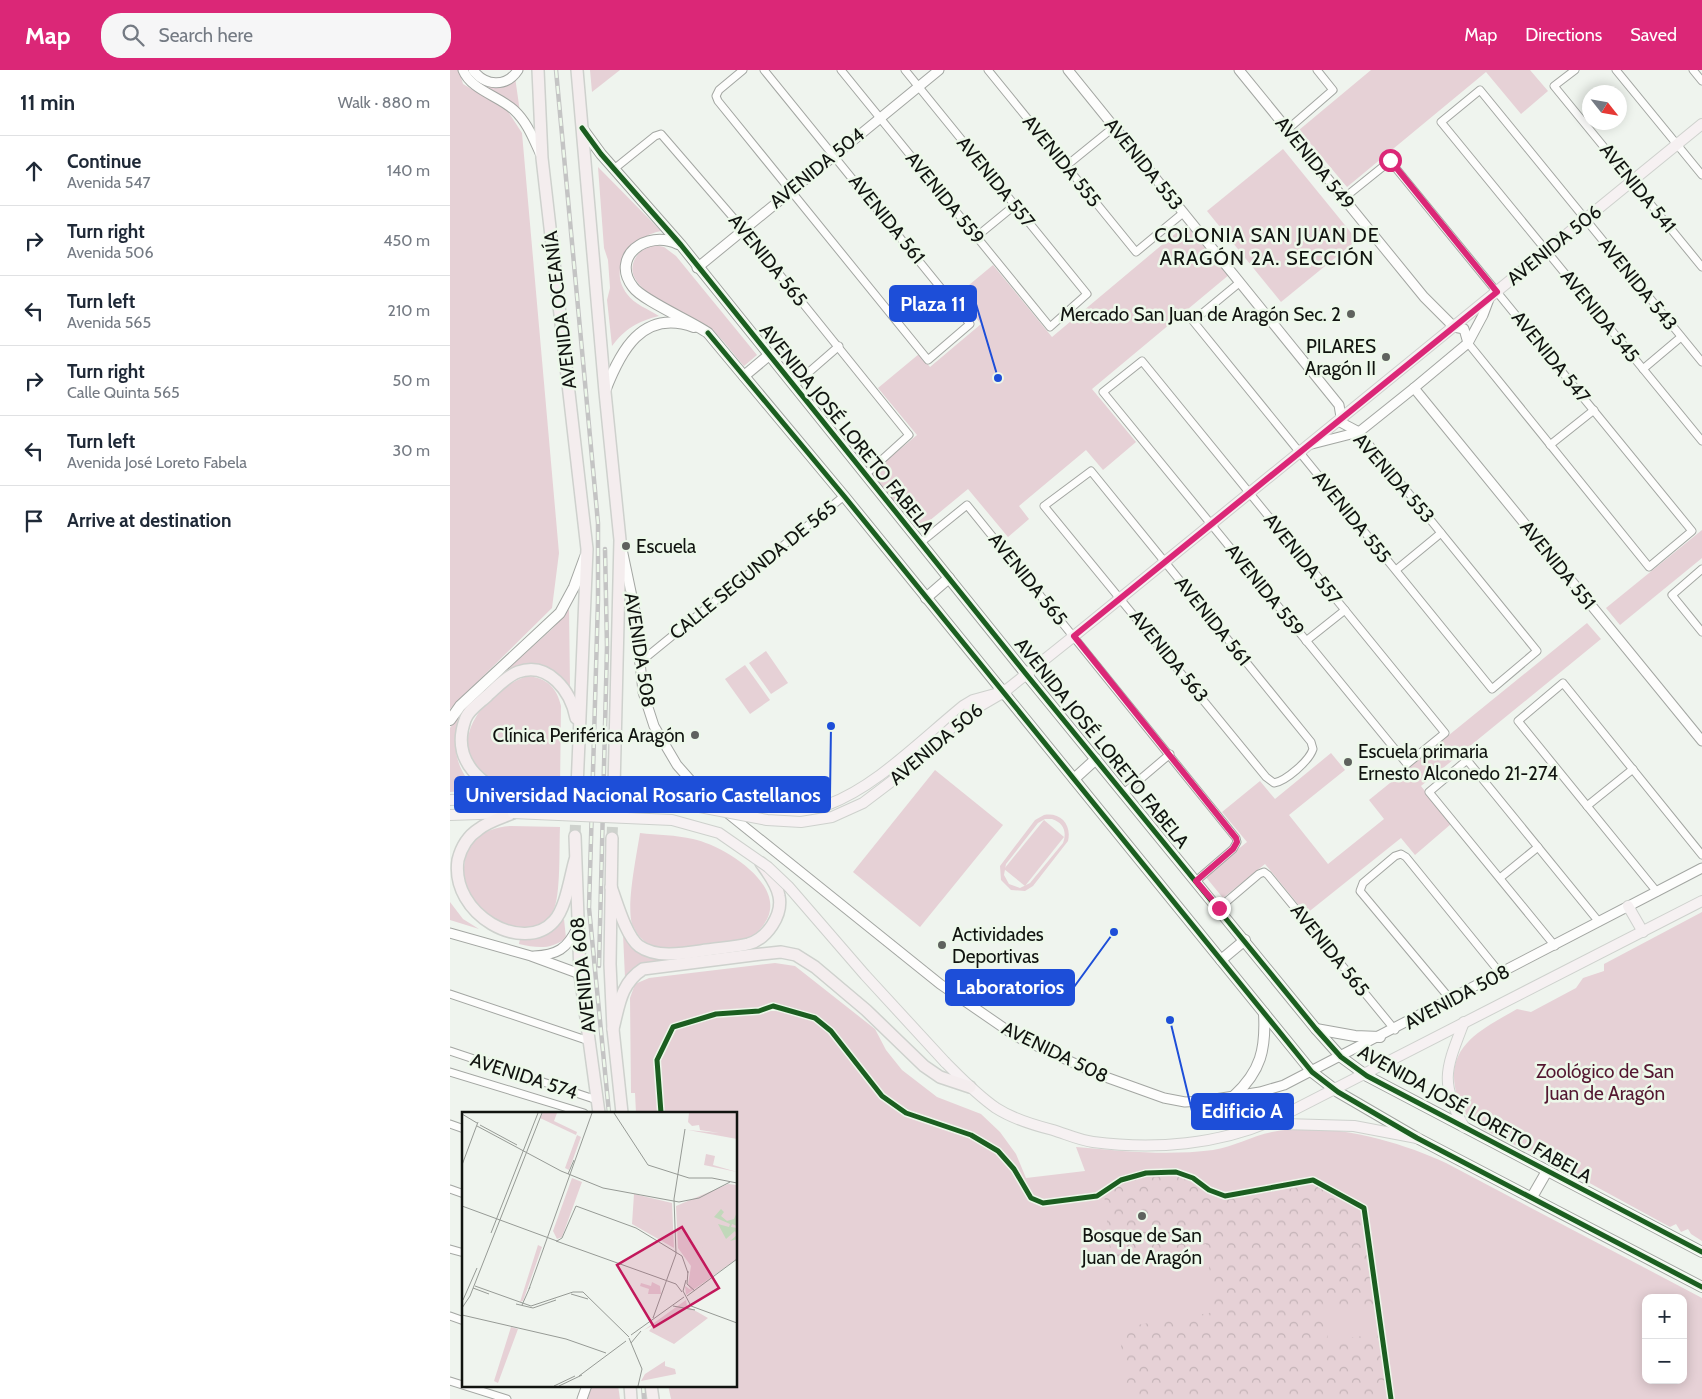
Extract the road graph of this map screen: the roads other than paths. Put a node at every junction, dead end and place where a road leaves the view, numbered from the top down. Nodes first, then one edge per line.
1 (463, 70) edge
2 (473, 70) edge
3 (518, 70) edge
4 (538, 70) edge
5 (577, 70) edge
6 (743, 70) edge
7 (764, 70) edge
8 (840, 70) edge
9 (905, 70) edge
10 (938, 70) edge
11 (988, 70) edge
12 (1068, 70) edge
13 (1239, 70) edge
14 (1317, 70) edge
15 (1576, 70) edge
16 (1616, 70) edge
17 (1693, 70) edge
18 (1702, 81) edge
19 (919, 87) junction
20 (880, 118) junction
21 (1441, 122) joint
22 (1702, 124) edge
23 (1114, 127) junction
24 (582, 128) junction
25 (1288, 129) junction
26 (1677, 144) junction
27 (835, 154) junction
28 (542, 158) junction
29 (1066, 166) junction
30 (614, 169) junction
31 (1702, 175) edge
32 (1632, 181) junction
33 (790, 191) junction
34 (1344, 198) junction
35 (1015, 205) junction
36 (1183, 213) junction
37 (1585, 219) junction
38 (743, 229) junction
39 (976, 236) junction
40 (681, 245) junction
41 (1546, 251) junction
42 (1702, 267) edge
43 (697, 268) junction
44 (1239, 282) junction
45 (1497, 292) junction
46 (1489, 299) junction
47 (1050, 326) joint
48 (1454, 328) junction
49 (708, 333) junction
50 (1682, 337) junction
51 (1468, 343) junction
52 (839, 346) junction
53 (768, 356) junction
54 (1142, 361) joint
55 (1702, 362) edge
56 (1643, 369) junction
57 (744, 376) junction
58 (793, 386) junction
59 (1414, 388) junction
60 (605, 392) junction
61 (1594, 410) junction
62 (1340, 420) junction
63 (1359, 432) junction
64 (1702, 441) edge
65 (1550, 445) junction
66 (1304, 449) junction
67 (1091, 471) joint
68 (865, 475) junction
69 (1250, 493) junction
70 (844, 496) junction
71 (1211, 525) junction
72 (1441, 533) junction
73 (620, 540) junction
74 (920, 543) junction
75 (588, 549) junction
76 (1165, 562) junction
77 (1396, 570) junction
78 (1702, 570) edge
79 (949, 578) junction
80 (926, 598) junction
81 (1121, 598) junction
82 (1345, 610) junction
83 (1702, 632) edge
84 (1074, 636) junction
85 (1306, 641) junction
86 (639, 663) junction
87 (1026, 674) junction
88 (1492, 689) joint
89 (1004, 692) junction
90 (450, 720) edge
91 (578, 735) junction
92 (1702, 742) edge
93 (1170, 754) junction
94 (1096, 759) junction
95 (1407, 764) joint
96 (1632, 769) junction
97 (1074, 779) junction
98 (1274, 783) joint
99 (577, 788) tunnel mouth
100 (614, 788) tunnel mouth
101 (700, 791) junction
102 (1124, 794) junction
103 (516, 799) junction
104 (450, 800) edge
105 (1588, 806) junction
106 (513, 813) junction
107 (450, 815) edge
108 (575, 836) tunnel mouth
109 (612, 838) tunnel mouth
110 (1538, 847) junction
111 (1702, 855) edge
112 (575, 860) junction
113 (758, 860) junction
114 (1702, 868) edge
115 (1500, 878) junction
116 (1196, 881) junction
117 (611, 887) junction
118 (1657, 892) junction
119 (1702, 901) edge
120 (1628, 906) junction
121 (1219, 908) junction
122 (1599, 922) junction
123 (577, 928) junction
124 (1643, 932) junction
125 (450, 933) edge
126 (1245, 940) junction
127 (1554, 946) junction
128 (531, 956) junction
129 (1221, 960) junction
130 (580, 974) junction
131 (1501, 974) junction
132 (450, 994) edge
133 (1451, 1000) junction
134 (1264, 1013) junction
135 (1464, 1022) junction
136 (613, 1029) junction
137 (1316, 1029) junction
138 (1395, 1030) junction
139 (1380, 1036) junction
140 (589, 1041) junction
141 (450, 1051) edge
142 (1341, 1057) junction
143 (450, 1072) edge
144 (1312, 1072) junction
145 (1366, 1075) junction
146 (970, 1086) junction
147 (1335, 1090) junction
148 (1234, 1096) junction
149 (597, 1100) junction
150 (581, 1112) edge
151 (599, 1112) edge
152 (622, 1112) edge
153 (1276, 1119) junction
154 (450, 1124) edge
155 (1464, 1127) junction
156 (462, 1128) edge
157 (1417, 1138) junction
158 (1547, 1171) junction
159 (450, 1189) edge
160 (462, 1193) edge
161 (1532, 1197) junction
162 (1702, 1252) edge
163 (1702, 1287) edge
164 (450, 1316) edge
165 (462, 1320) edge
166 (450, 1381) edge
167 (462, 1385) edge
168 (466, 1386) edge
169 (587, 1386) edge
170 (630, 1386) edge
171 (651, 1386) edge
172 (507, 1399) edge
173 (582, 1399) edge
174 (631, 1399) edge
175 (653, 1399) edge

1 - 28 street
2 - 3 street
4 - 28 highway, AVENIDA OCEANÍA
5 - 24 highway, AVENIDA OCEANÍA
6 - 33 street
7 - 27 street, AVENIDA 561
8 - 20 street, AVENIDA 559
9 - 19 street, AVENIDA 557
10 - 19 street, AVENIDA 504
11 - 29 street, AVENIDA 555
12 - 23 street, AVENIDA 553
13 - 25 street, AVENIDA 549
14 - 25 street
15 - 32 street, AVENIDA 541
16 - 26 street
17 - 18 street
19 - 20 street, AVENIDA 504
19 - 35 street, AVENIDA 557
20 - 27 street, AVENIDA 504
20 - 39 street, AVENIDA 559
21 - 37 street, AVENIDA 543
21 - 41 street, AVENIDA 545
22 - 26 main road, AVENIDA 506
23 - 29 street
23 - 36 street, AVENIDA 553
24 - 30 main road, AVENIDA JOSÉ LORETO FABELA
24 - 60 highway, AVENIDA OCEANÍA
25 - 34 street, AVENIDA 549
26 - 31 street
26 - 32 main road, AVENIDA 506
27 - 33 street, AVENIDA 504
27 - 33 street, AVENIDA 561
28 - 75 highway, AVENIDA OCEANÍA
29 - 36 street, AVENIDA 555
30 - 38 street, AVENIDA 565
30 - 40 main road, AVENIDA JOSÉ LORETO FABELA
32 - 37 main road, AVENIDA 506
32 - 42 street, AVENIDA 541
33 - 38 street, AVENIDA 504
34 - 45 street, AVENIDA 547
34 - 48 street, AVENIDA 549
35 - 39 street
35 - 47 street, AVENIDA 557
36 - 44 street, AVENIDA 553
37 - 41 main road, AVENIDA 506
37 - 50 street, AVENIDA 543
38 - 43 street, AVENIDA 504
38 - 52 street, AVENIDA 565
39 - 47 street, AVENIDA 559
40 - 43 main road, AVENIDA JOSÉ LORETO FABELA
40 - 49 main road
41 - 45 main road, AVENIDA 506
41 - 56 street, AVENIDA 545
43 - 53 main road, AVENIDA JOSÉ LORETO FABELA
44 - 62 street, AVENIDA 553
44 - 66 street, AVENIDA 555
45 - 46 main road, AVENIDA 506
45 - 61 street, AVENIDA 547
46 - 48 main road, AVENIDA 506
46 - 51 street
48 - 51 street, AVENIDA 549
48 - 62 main road, AVENIDA 506
49 - 57 main road
49 - 60 main road
50 - 55 street, AVENIDA 543
50 - 56 street
51 - 59 street
51 - 65 street
52 - 58 street
52 - 68 street, AVENIDA 565
53 - 57 main road
53 - 58 main road, AVENIDA JOSÉ LORETO FABELA
54 - 69 street, AVENIDA 557
54 - 71 street, AVENIDA 559
56 - 64 street, AVENIDA 545
57 - 70 main road
58 - 68 main road, AVENIDA JOSÉ LORETO FABELA
59 - 63 street
59 - 92 street, AVENIDA 551
60 - 73 highway, AVENIDA OCEANÍA
61 - 65 street
61 - 65 street, AVENIDA 547
62 - 63 street, AVENIDA 553
62 - 66 main road, AVENIDA 506
63 - 66 street
63 - 72 street, AVENIDA 553
66 - 69 main road, AVENIDA 506
66 - 77 street, AVENIDA 555
67 - 76 street, AVENIDA 561
67 - 81 street, AVENIDA 563
68 - 74 main road, AVENIDA JOSÉ LORETO FABELA
69 - 71 main road, AVENIDA 506
69 - 82 street, AVENIDA 557
70 - 80 main road
70 - 86 street, CALLE SEGUNDA DE 565
71 - 76 main road, AVENIDA 506
71 - 85 street, AVENIDA 559
72 - 77 street
72 - 88 street, AVENIDA 553
73 - 86 street, AVENIDA 508
73 - 100 highway
74 - 79 main road, AVENIDA JOSÉ LORETO FABELA
74 - 84 street, AVENIDA 565
75 - 90 main road
75 - 91 highway
76 - 81 main road, AVENIDA 506
76 - 98 street, AVENIDA 561
77 - 88 street, AVENIDA 555
78 - 83 street
79 - 80 main road
79 - 87 main road, AVENIDA JOSÉ LORETO FABELA
80 - 89 main road
81 - 84 main road, AVENIDA 506
81 - 98 street, AVENIDA 563
82 - 85 street
82 - 95 street, AVENIDA 557
84 - 87 main road, AVENIDA 506
84 - 93 street, AVENIDA 565
85 - 95 street, AVENIDA 559
86 - 101 street, AVENIDA 508
87 - 89 main road, AVENIDA 506
87 - 94 main road, AVENIDA JOSÉ LORETO FABELA
89 - 97 main road
89 - 101 main road
89 - 103 main road, AVENIDA 506, bridge
91 - 99 highway
91 - 103 highway
93 - 102 street
93 - 116 street, AVENIDA 565
94 - 97 main road
94 - 102 main road, AVENIDA JOSÉ LORETO FABELA
96 - 105 street
96 - 105 street
96 - 111 street
97 - 129 main road
101 - 148 street, AVENIDA 508
102 - 116 main road, AVENIDA JOSÉ LORETO FABELA
103 - 104 main road, AVENIDA 506
105 - 118 street
106 - 107 main road, AVENIDA 508
106 - 112 highway
106 - 113 main road, AVENIDA 508, bridge
108 - 112 highway, AVENIDA 608
109 - 117 highway, AVENIDA 608
110 - 115 street
110 - 115 street
110 - 122 street
112 - 123 highway, AVENIDA 608
113 - 117 highway
113 - 146 main road, AVENIDA 508, bridge
114 - 118 street, AVENIDA 508
115 - 127 street
116 - 121 main road, AVENIDA JOSÉ LORETO FABELA
117 - 136 highway, AVENIDA 608
118 - 120 street, AVENIDA 508
119 - 124 main road, AVENIDA 508
120 - 122 street, AVENIDA 508
120 - 124 main road
121 - 126 main road, AVENIDA JOSÉ LORETO FABELA
121 - 138 street, AVENIDA 565
122 - 127 street, AVENIDA 508
123 - 128 street
123 - 130 highway, AVENIDA 608
124 - 135 main road, AVENIDA 508
125 - 128 street
126 - 129 main road
126 - 137 main road, AVENIDA JOSÉ LORETO FABELA
127 - 131 street, AVENIDA 508
128 - 130 street
129 - 134 main road
130 - 140 highway, AVENIDA 608
131 - 133 street, AVENIDA 508
131 - 133 street
132 - 140 street
133 - 138 street, AVENIDA 508
134 - 144 main road
134 - 148 main road
135 - 145 main road, AVENIDA 508
135 - 155 main road
136 - 146 highway
136 - 152 highway, AVENIDA 608
137 - 139 main road
137 - 142 main road, AVENIDA JOSÉ LORETO FABELA
138 - 139 street, AVENIDA 508
139 - 142 street, AVENIDA 508
140 - 149 highway, AVENIDA 608
141 - 149 street, AVENIDA 574
142 - 144 street, AVENIDA 508
142 - 145 main road, AVENIDA JOSÉ LORETO FABELA
143 - 150 street
144 - 147 main road
144 - 148 street, AVENIDA 508
145 - 147 main road, AVENIDA 508
145 - 155 main road, AVENIDA JOSÉ LORETO FABELA
146 - 153 main road, AVENIDA 508
147 - 153 main road, AVENIDA 508
147 - 157 main road
149 - 151 highway, AVENIDA 608
153 - 157 main road
154 - 156 street
155 - 158 main road, AVENIDA JOSÉ LORETO FABELA
157 - 161 main road
158 - 161 main road
158 - 162 main road, AVENIDA JOSÉ LORETO FABELA
159 - 160 street
161 - 163 main road
164 - 165 street
166 - 167 street
168 - 172 street
169 - 173 street
170 - 174 highway
171 - 175 highway

